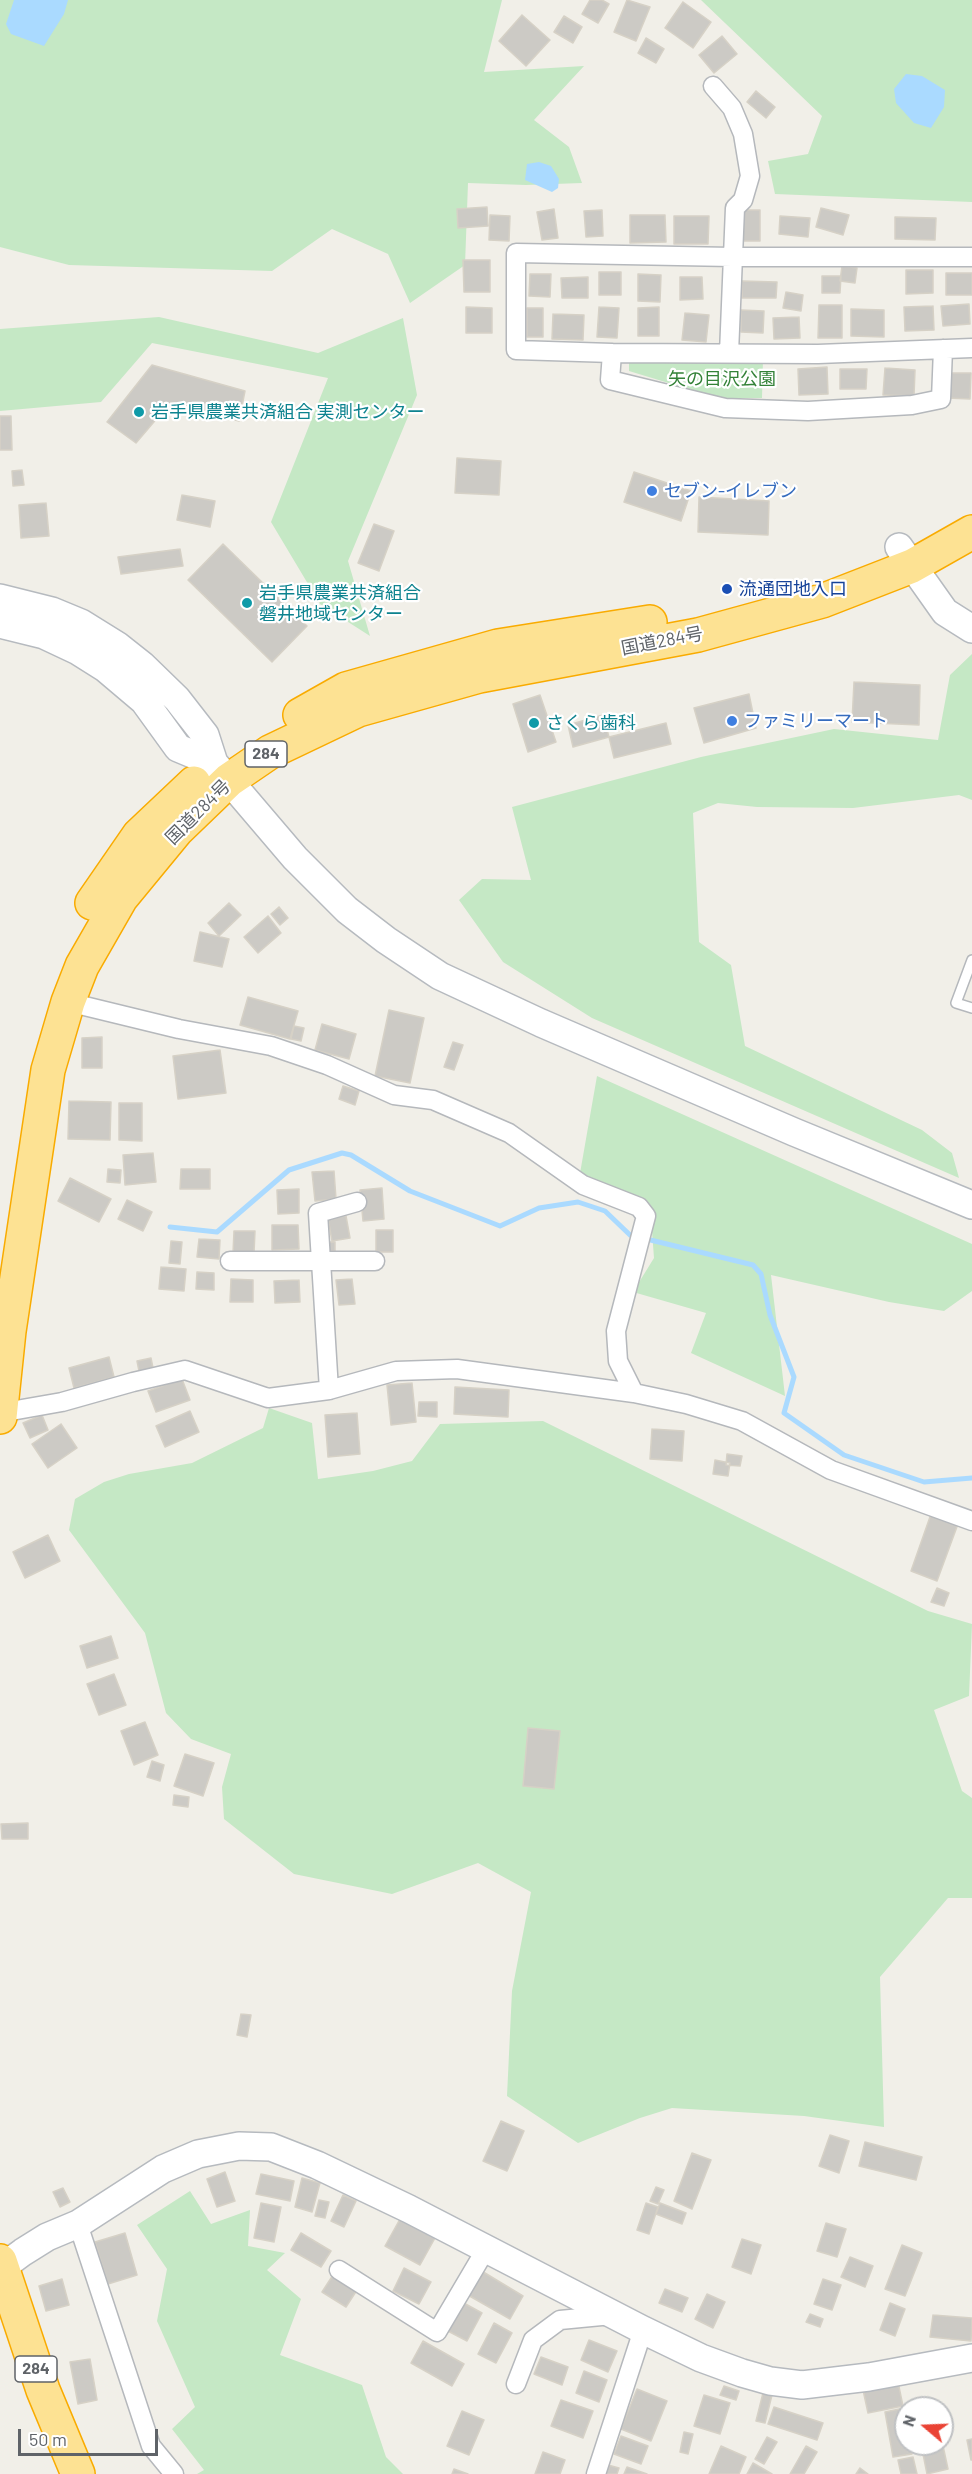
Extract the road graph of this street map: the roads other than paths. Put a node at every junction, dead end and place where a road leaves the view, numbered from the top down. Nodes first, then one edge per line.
1 (713, 86) dead end
2 (732, 257) junction
3 (972, 257) edge
4 (972, 348) edge
5 (943, 349) junction
6 (612, 353) junction
7 (729, 353) junction
8 (972, 508) edge
9 (972, 532) edge
10 (905, 557) junction
11 (0, 598) edge
12 (0, 624) edge
13 (972, 629) edge
14 (221, 771) junction
15 (972, 960) edge
16 (68, 1002) junction
17 (972, 1008) edge
18 (357, 1202) dead end
19 (972, 1205) edge
20 (0, 1244) edge
21 (230, 1261) dead end
22 (375, 1261) dead end
23 (320, 1263) junction
24 (329, 1390) junction
25 (634, 1393) junction
26 (0, 1415) edge
27 (972, 1521) edge
28 (78, 2224) junction
29 (486, 2249) junction
30 (1, 2266) edge
31 (339, 2270) dead end
32 (613, 2315) junction
33 (0, 2325) edge
34 (643, 2330) junction
35 (972, 2358) edge
36 (516, 2384) dead end
37 (59, 2474) edge
38 (78, 2474) edge
39 (174, 2474) edge
40 (596, 2474) edge

1 - 2 street
2 - 3 street
2 - 6 street
2 - 7 street
4 - 5 street
5 - 6 street
5 - 7 street
6 - 7 street
8 - 10 highway, 国道284号 / 284
9 - 10 highway, 国道284号 / 284
10 - 13 street
10 - 14 highway, 国道284号 / 284
11 - 14 street
12 - 14 street
14 - 16 highway, 国道284号 / 284
14 - 19 street
14 - 20 highway, 国道284号 / 284
15 - 17 lane
16 - 25 street
16 - 26 highway, 国道284号 / 284
18 - 23 street
21 - 23 street
22 - 23 street
23 - 24 street
24 - 25 street
24 - 26 street
25 - 27 street
28 - 29 street
28 - 30 street
28 - 39 street
29 - 31 street
29 - 32 street
30 - 38 highway, 284
32 - 34 street
32 - 36 street
33 - 37 highway, 284
34 - 35 street
34 - 40 street

